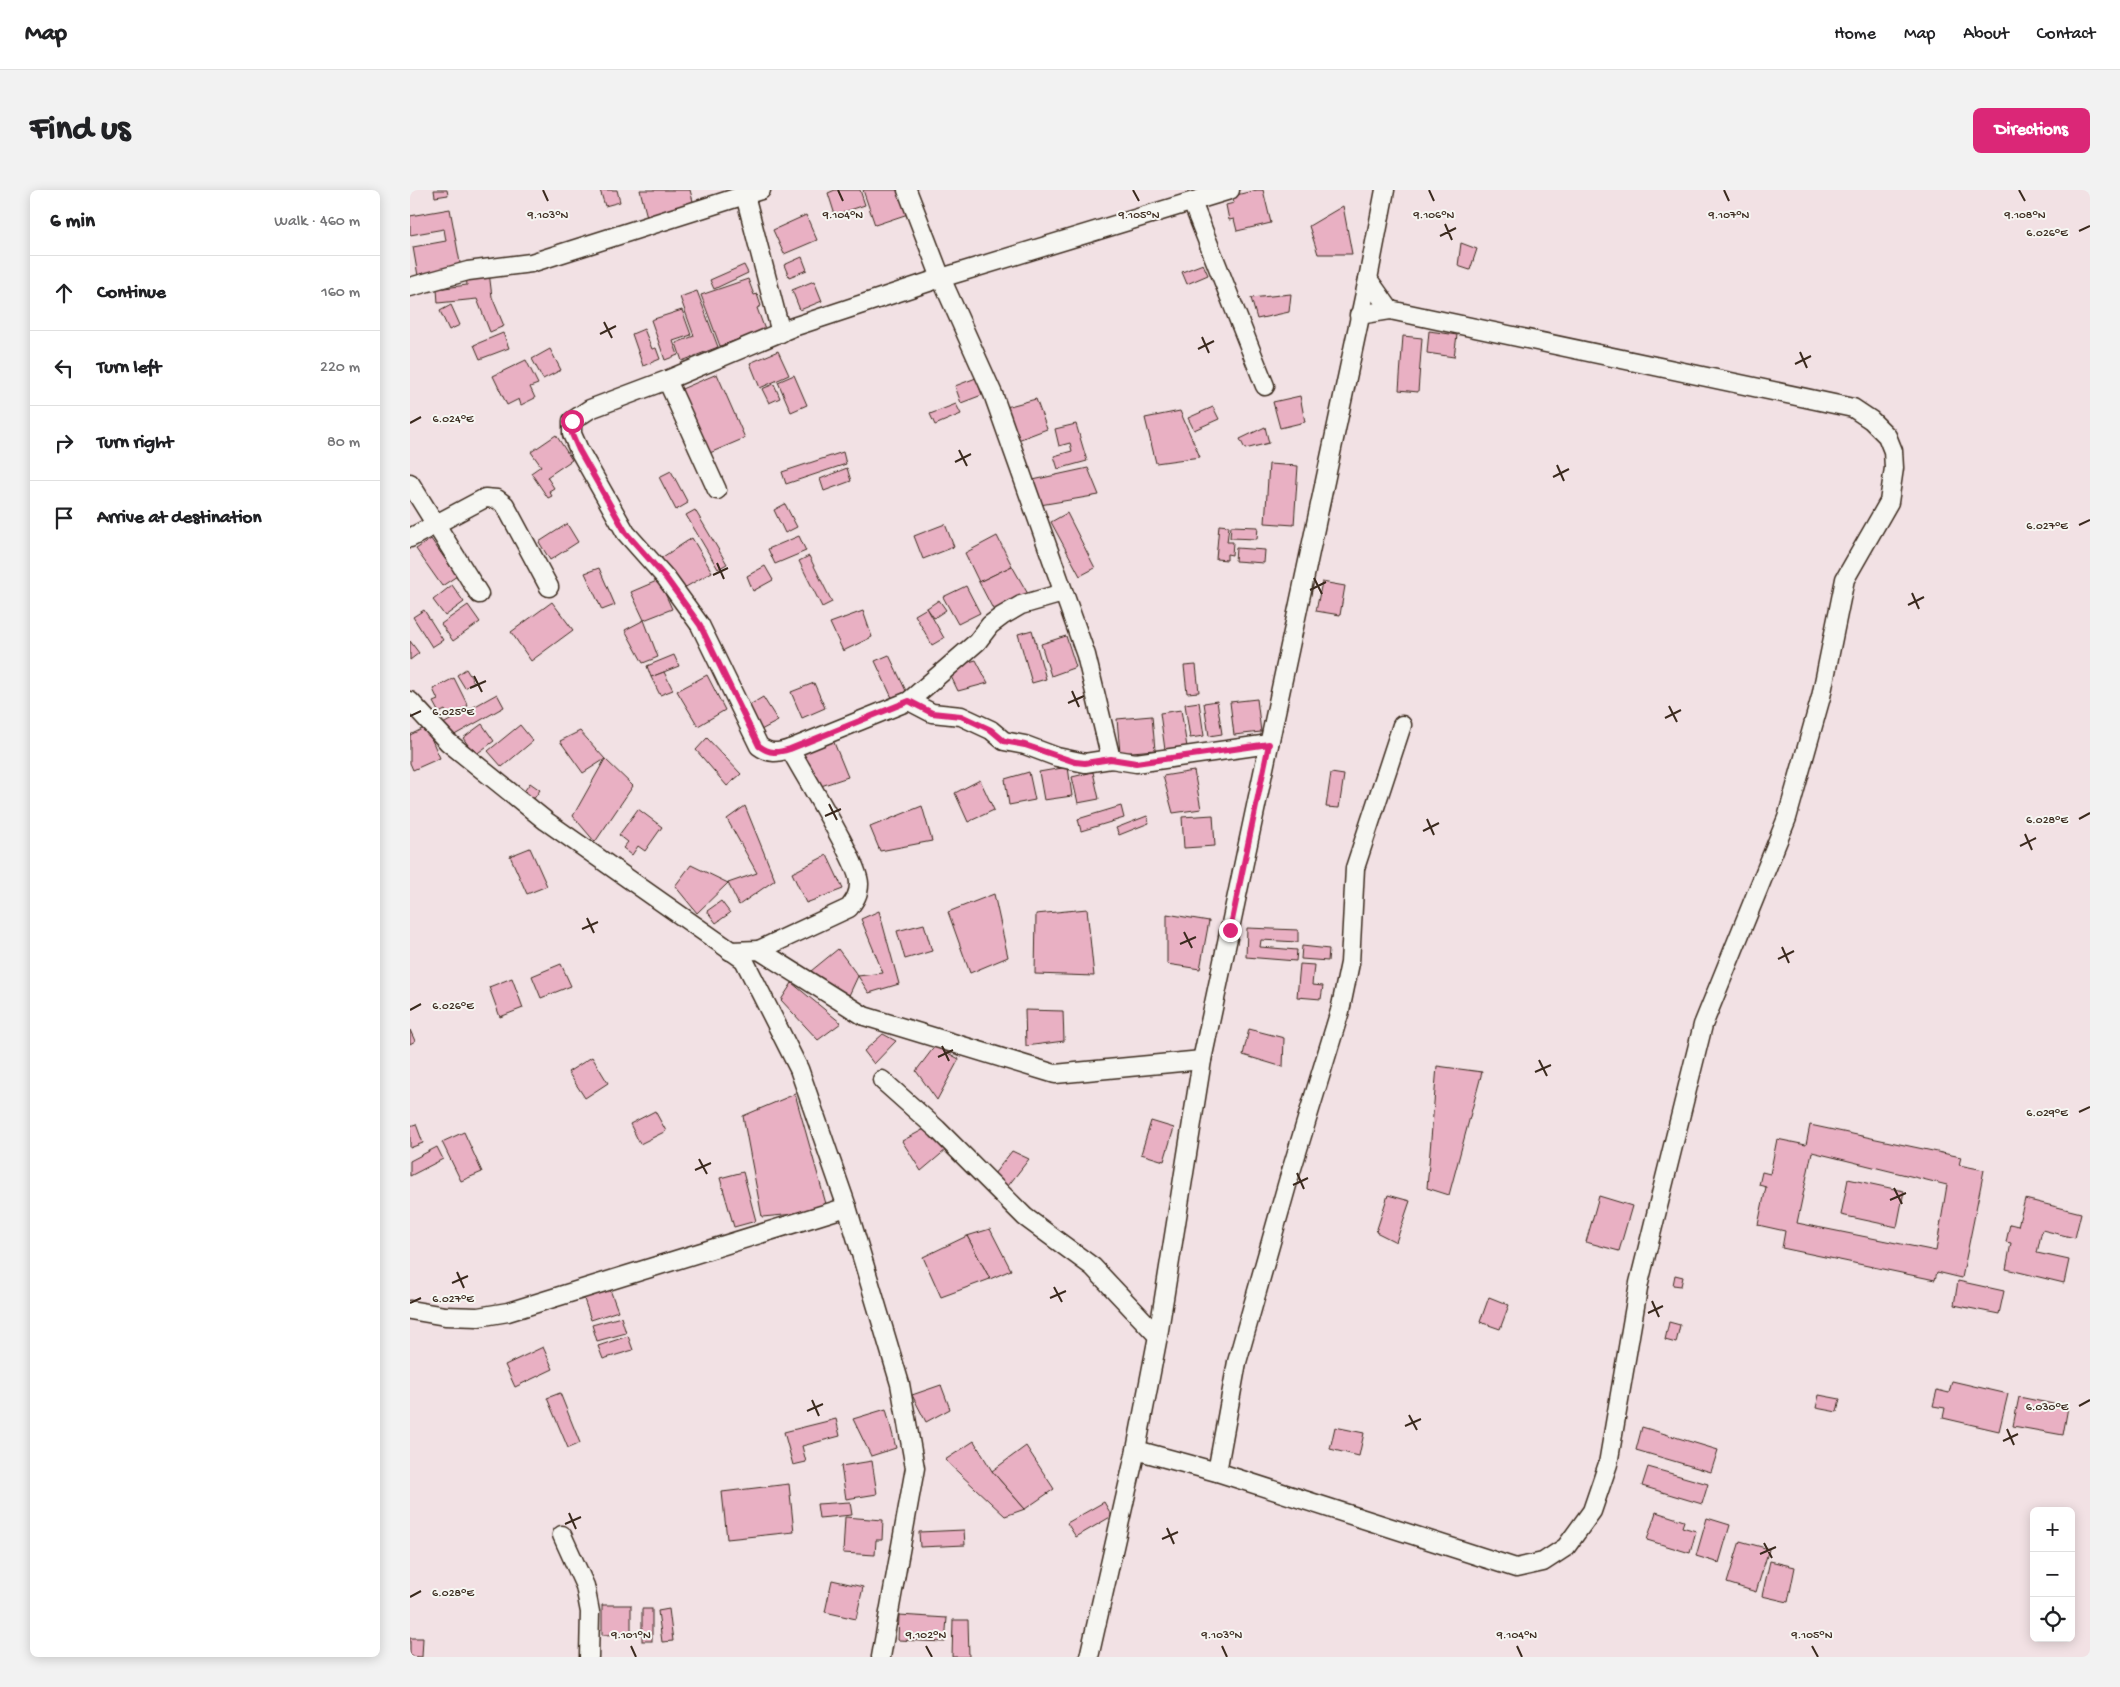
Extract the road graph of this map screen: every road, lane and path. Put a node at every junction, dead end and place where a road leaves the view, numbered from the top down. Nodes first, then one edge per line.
1 (907, 190) edge
2 (1230, 190) edge
3 (1385, 190) edge
4 (750, 192) edge
5 (1192, 202) junction
6 (941, 278) junction
7 (1368, 279) junction
8 (411, 283) edge
9 (1390, 310) junction
10 (1359, 315) junction
11 (781, 332) junction
12 (667, 380) junction
13 (1265, 386) dead end
14 (410, 483) edge
15 (716, 490) dead end
16 (435, 524) junction
17 (410, 538) edge
18 (549, 587) dead end
19 (1064, 593) junction
20 (480, 594) dead end
21 (909, 701) junction
22 (410, 702) edge
23 (1402, 725) dead end
24 (1269, 744) junction
25 (790, 749) junction
26 (1111, 759) junction
27 (759, 950) junction
28 (730, 951) junction
29 (1202, 1060) junction
30 (882, 1080) dead end
31 (848, 1207) junction
32 (410, 1310) edge
33 (1158, 1336) junction
34 (1136, 1450) junction
35 (1217, 1472) junction
36 (562, 1535) dead end
37 (589, 1657) edge
38 (881, 1657) edge
39 (1089, 1657) edge

1 - 6 street
2 - 5 street
3 - 7 street
4 - 8 street
4 - 11 street
5 - 6 street
5 - 13 street
6 - 11 street
6 - 19 street
7 - 9 street
7 - 10 street
9 - 10 street
9 - 35 street
10 - 24 street
11 - 12 street
12 - 15 street
12 - 25 street
14 - 16 street
16 - 17 street
16 - 18 street
16 - 20 street
19 - 21 street
19 - 26 street
21 - 25 street
21 - 26 street
22 - 28 street
23 - 35 street
24 - 26 street
24 - 29 street
25 - 27 street
27 - 28 street
27 - 29 street
28 - 31 street
29 - 33 street
30 - 33 street
31 - 32 street
31 - 38 street
33 - 34 street
34 - 35 street
34 - 39 street
36 - 37 street

